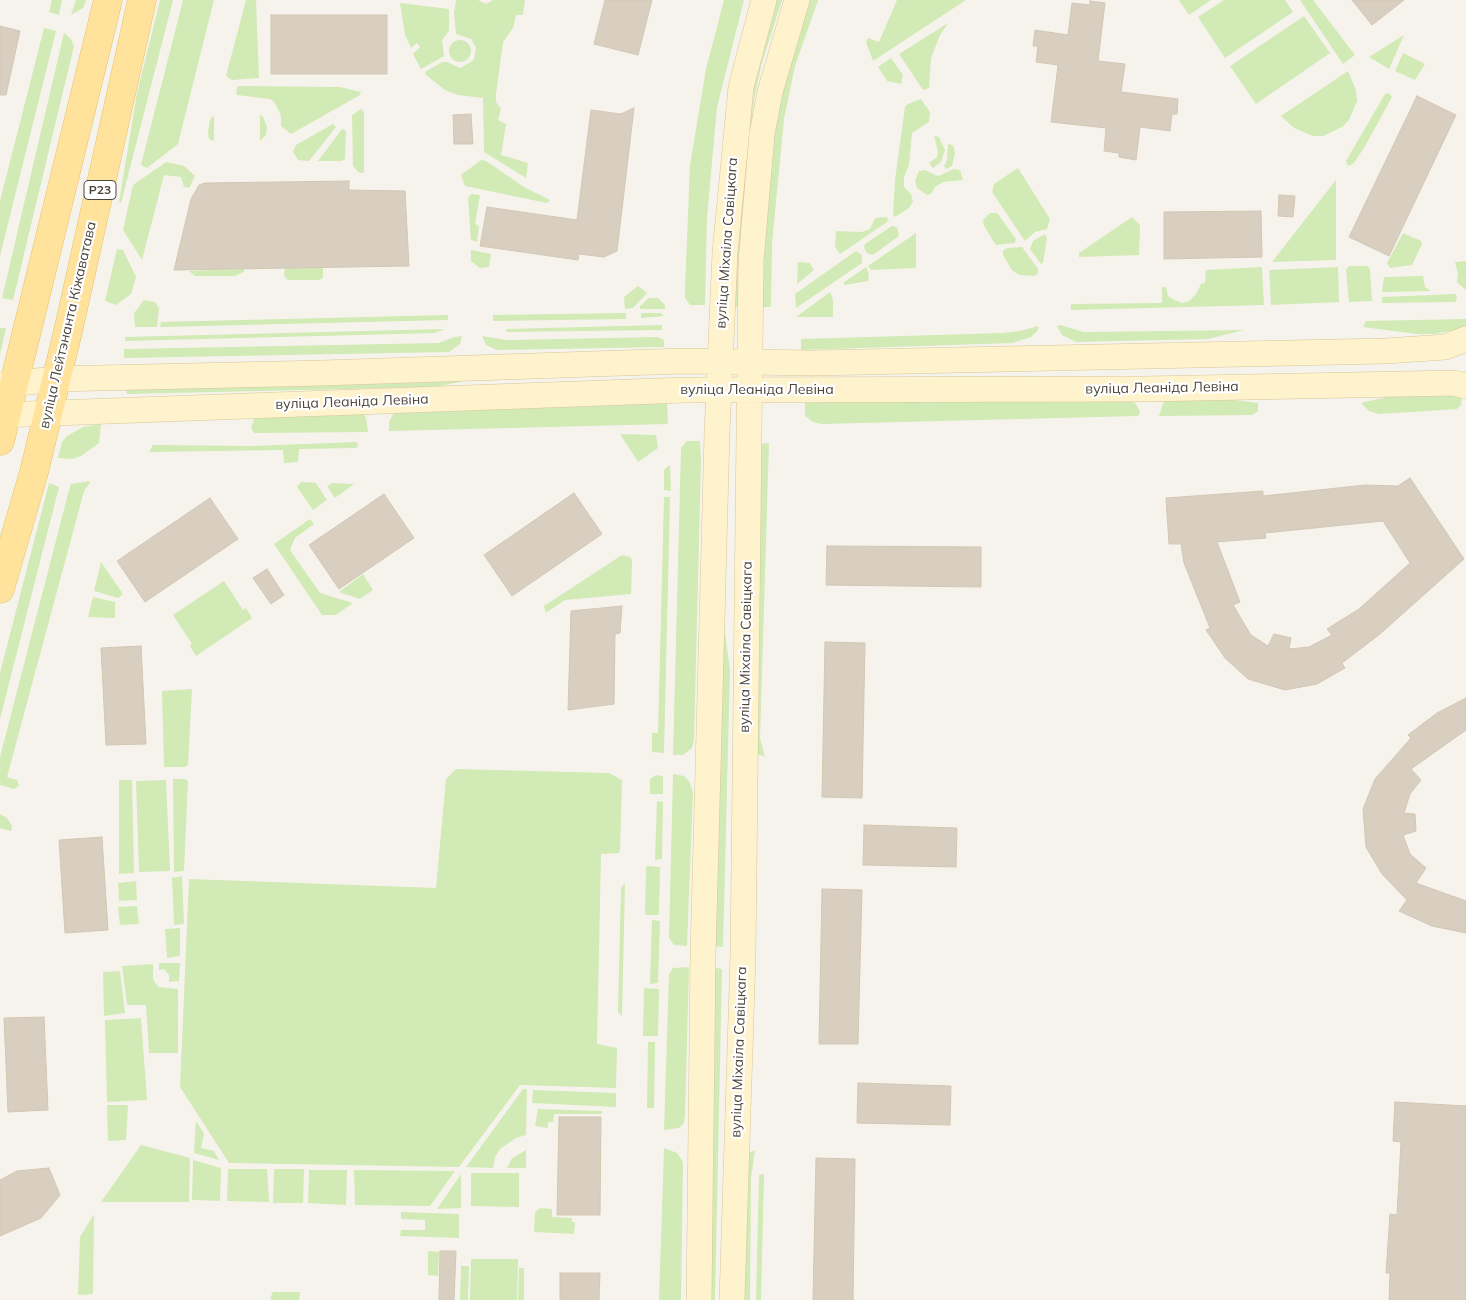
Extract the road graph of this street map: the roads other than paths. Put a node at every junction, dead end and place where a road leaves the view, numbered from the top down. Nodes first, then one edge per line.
1 (108, 0) edge
2 (142, 0) edge
3 (764, 0) edge
4 (797, 0) edge
5 (1466, 339) edge
6 (720, 362) junction
7 (750, 362) junction
8 (55, 378) junction
9 (8, 384) edge
10 (1466, 386) edge
11 (749, 389) junction
12 (719, 390) junction
13 (47, 412) junction
14 (4, 414) edge
15 (0, 441) edge
16 (0, 589) edge
17 (699, 1300) edge
18 (732, 1300) edge

1 - 9 main road, Р23
2 - 8 main road, вуліца Лейтэнанта Кіжаватава / Р23
3 - 6 main road, вуліца Міхаіла Савіцкага
4 - 7 main road, вуліца Міхаіла Савіцкага
5 - 7 main road, вуліца Леаніда Левіна
6 - 7 main road, вуліца Леаніда Левіна
6 - 8 main road, вуліца Леаніда Левіна
6 - 12 main road, вуліца Міхаіла Савіцкага
7 - 11 main road, вуліца Міхаіла Савіцкага
8 - 9 main road, вуліца Леаніда Левіна
8 - 13 main road, вуліца Лейтэнанта Кіжаватава / Р23
9 - 14 main road, Р23
10 - 11 main road, вуліца Леаніда Левіна
11 - 12 main road, вуліца Леаніда Левіна
11 - 18 main road, вуліца Міхаіла Савіцкага
12 - 13 main road, вуліца Леаніда Левіна
12 - 17 main road, вуліца Міхаіла Савіцкага
13 - 14 main road, вуліца Леаніда Левіна
13 - 16 main road, вуліца Лейтэнанта Кіжаватава / Р23
14 - 15 main road, Р23

